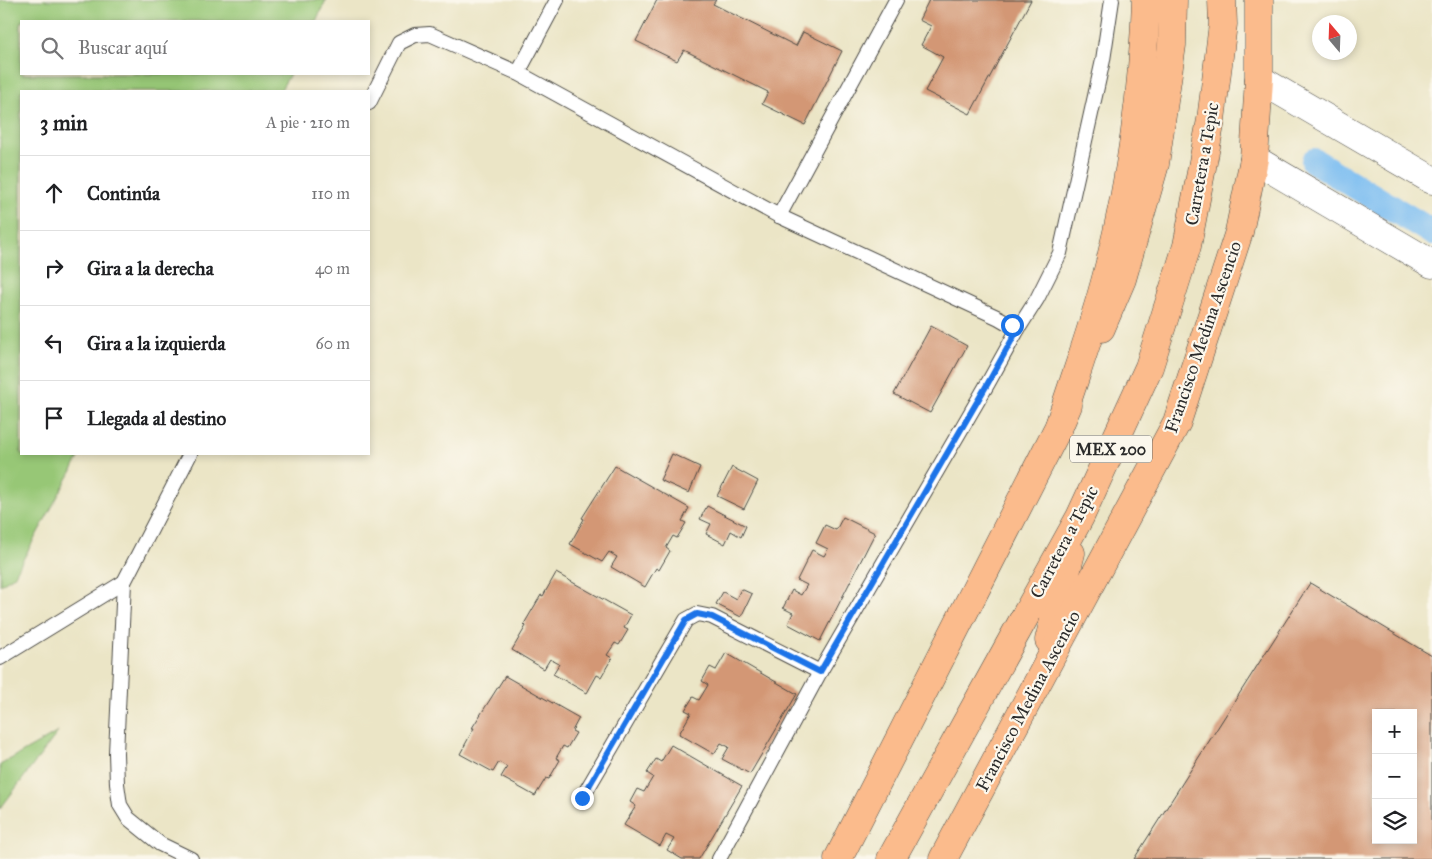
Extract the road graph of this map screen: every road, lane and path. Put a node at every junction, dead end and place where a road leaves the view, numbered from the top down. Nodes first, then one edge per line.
1 (556, 0) edge
2 (896, 0) edge
3 (1112, 0) edge
4 (1146, 0) edge
5 (1173, 0) edge
6 (1222, 0) edge
7 (1259, 0) edge
8 (518, 73) junction
9 (1259, 79) junction
10 (370, 101) edge
11 (1254, 158) junction
12 (1432, 180) edge
13 (780, 216) junction
14 (1432, 264) edge
15 (1018, 329) junction
16 (1059, 426) junction
17 (189, 455) edge
18 (1080, 517) junction
19 (124, 582) junction
20 (0, 658) edge
21 (820, 672) junction
22 (1039, 680) junction
23 (582, 798) dead end
24 (191, 859) edge
25 (719, 859) edge
26 (838, 859) edge
27 (891, 859) edge
28 (943, 859) edge

1 - 8 lane
2 - 13 lane
3 - 15 lane
4 - 16 highway
5 - 16 highway, MEX 200
6 - 18 highway, Carretera a Tepic / MEX 200
7 - 9 highway, Francisco Medina Ascencio
8 - 10 lane
8 - 13 lane
9 - 11 highway, Francisco Medina Ascencio
9 - 12 street
11 - 14 street
11 - 22 highway, Francisco Medina Ascencio
13 - 15 lane
15 - 21 lane
16 - 26 highway, MEX 200
17 - 19 lane
18 - 22 highway
18 - 27 highway, Carretera a Tepic / MEX 200
19 - 20 lane
19 - 24 lane
21 - 23 lane
21 - 25 lane
22 - 28 highway, Francisco Medina Ascencio

